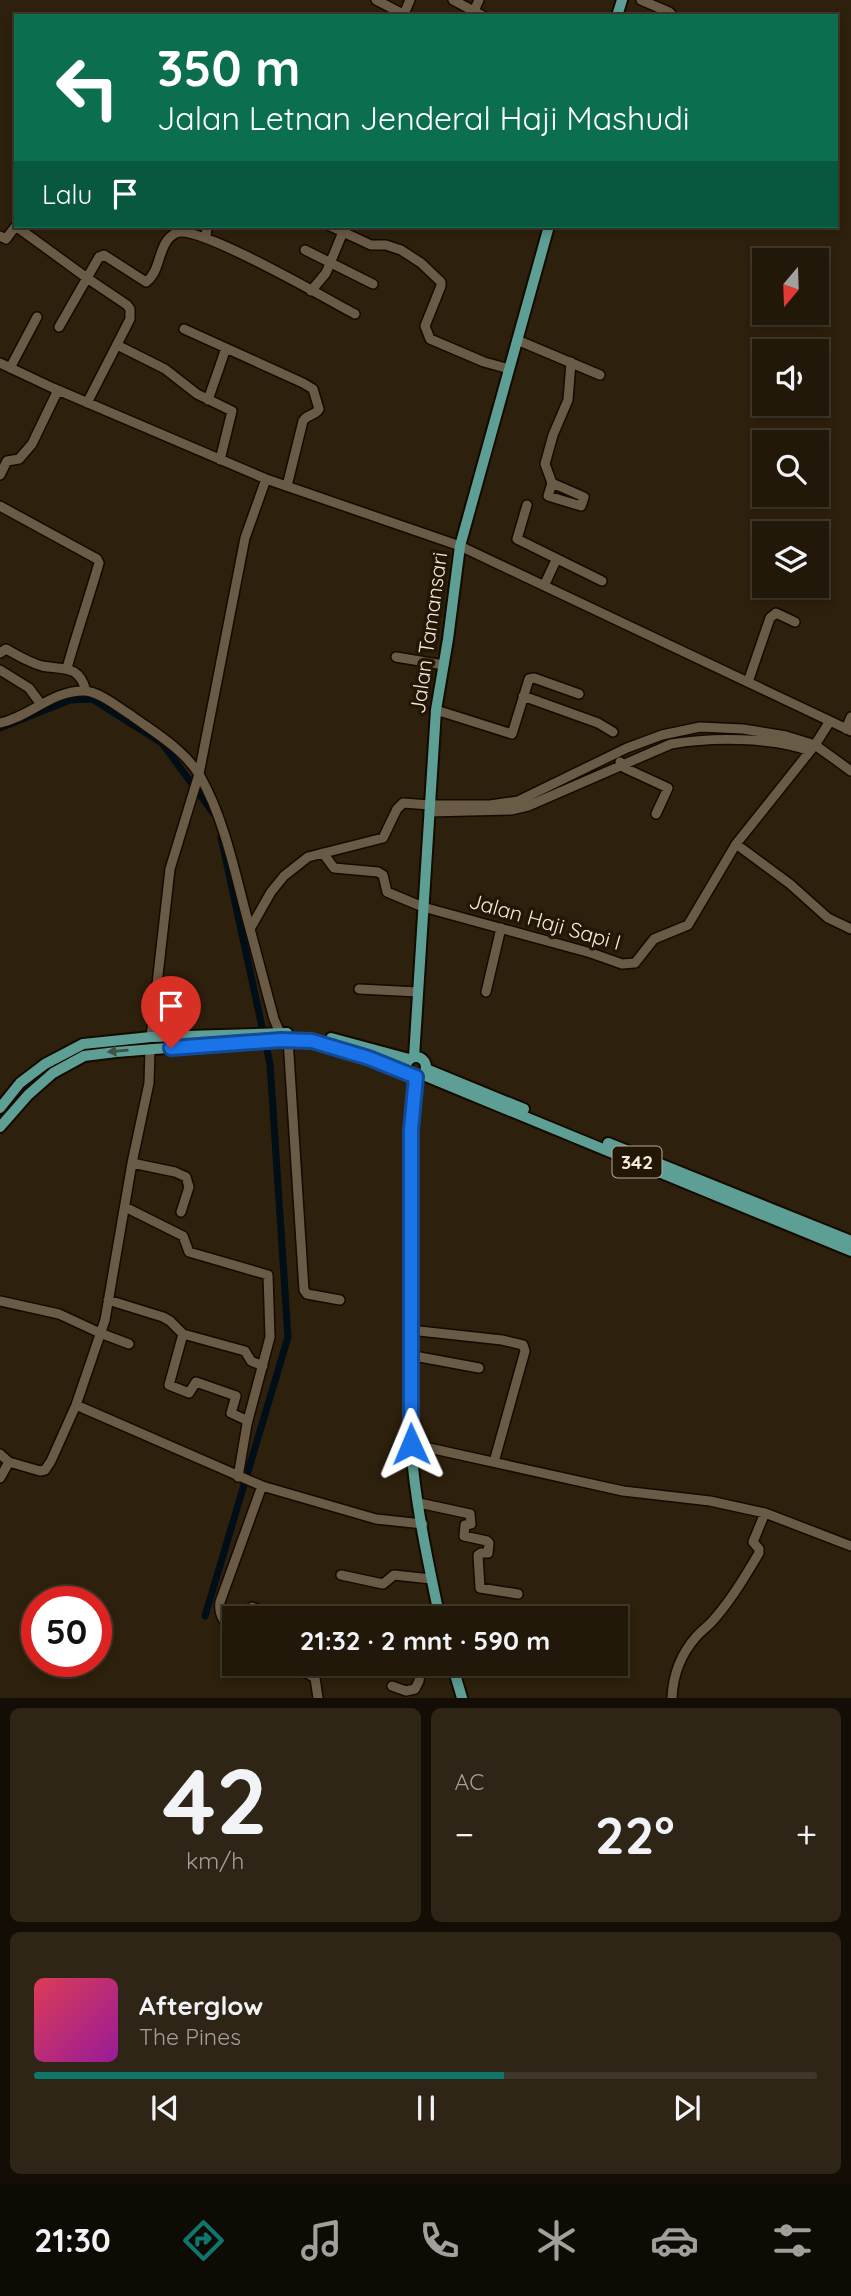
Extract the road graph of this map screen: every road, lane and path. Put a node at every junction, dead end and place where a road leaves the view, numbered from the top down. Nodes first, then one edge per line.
1 (376, 0) edge
2 (453, 0) edge
3 (479, 0) edge
4 (641, 0) edge
5 (478, 13) edge
6 (403, 14) edge
7 (671, 14) edge
8 (14, 228) edge
9 (17, 228) edge
10 (207, 228) edge
11 (548, 228) edge
12 (344, 229) edge
13 (0, 236) edge
14 (206, 237) junction
15 (305, 250) dead end
16 (332, 263) junction
17 (87, 278) junction
18 (373, 284) dead end
19 (311, 291) junction
20 (355, 314) dead end
21 (37, 317) dead end
22 (59, 327) dead end
23 (184, 330) dead end
24 (517, 340) junction
25 (117, 345) junction
26 (226, 348) junction
27 (571, 362) junction
28 (0, 363) edge
29 (10, 368) junction
30 (509, 369) junction
31 (600, 375) dead end
32 (58, 390) junction
33 (208, 400) junction
34 (87, 403) junction
35 (220, 460) junction
36 (0, 475) edge
37 (266, 479) junction
38 (552, 483) dead end
39 (287, 486) junction
40 (527, 505) dead end
41 (0, 506) edge
42 (460, 546) junction
43 (556, 560) junction
44 (602, 581) dead end
45 (544, 586) junction
46 (794, 622) dead end
47 (0, 653) edge
48 (396, 657) dead end
49 (444, 665) junction
50 (67, 668) junction
51 (0, 670) edge
52 (748, 682) junction
53 (86, 691) junction
54 (579, 694) dead end
55 (523, 696) junction
56 (40, 704) junction
57 (436, 710) junction
58 (851, 717) edge
59 (830, 721) junction
60 (0, 723) edge
61 (849, 730) edge
62 (613, 732) dead end
63 (813, 748) junction
64 (621, 752) junction
65 (620, 765) junction
66 (851, 771) edge
67 (199, 777) junction
68 (429, 809) junction
69 (656, 814) dead end
70 (736, 844) junction
71 (323, 853) junction
72 (423, 907) junction
73 (501, 928) junction
74 (250, 929) junction
75 (851, 929) edge
76 (359, 989) dead end
77 (418, 992) junction
78 (486, 992) dead end
79 (281, 1036) junction
80 (151, 1037) junction
81 (234, 1039) junction
82 (75, 1047) junction
83 (150, 1049) junction
84 (81, 1058) junction
85 (412, 1058) junction
86 (418, 1073) junction
87 (0, 1108) edge
88 (0, 1127) edge
89 (132, 1163) junction
90 (125, 1207) junction
91 (181, 1212) dead end
92 (797, 1223) junction
93 (851, 1241) edge
94 (851, 1251) edge
95 (108, 1300) junction
96 (340, 1300) dead end
97 (0, 1301) edge
98 (410, 1330) junction
99 (100, 1334) junction
100 (183, 1334) junction
101 (129, 1343) dead end
102 (409, 1355) junction
103 (263, 1366) junction
104 (479, 1368) dead end
105 (76, 1405) junction
106 (247, 1424) junction
107 (411, 1444) junction
108 (0, 1454) edge
109 (9, 1462) junction
110 (494, 1462) junction
111 (240, 1478) junction
112 (0, 1479) edge
113 (262, 1486) junction
114 (419, 1503) junction
115 (765, 1513) junction
116 (423, 1524) junction
117 (851, 1546) edge
118 (341, 1574) dead end
119 (431, 1579) junction
120 (518, 1594) dead end
121 (437, 1606) edge
122 (222, 1616) edge
123 (312, 1676) edge
124 (420, 1676) edge
125 (456, 1676) edge
126 (392, 1686) dead end
127 (318, 1698) edge
128 (462, 1698) edge
129 (673, 1698) edge

1 - 6 street
2 - 5 street
3 - 5 street
4 - 7 street
8 - 13 street
9 - 17 street
10 - 14 street
11 - 24 main road, Jalan Tamansari
12 - 16 street
12 - 30 street
14 - 17 street
14 - 19 street
15 - 16 street
16 - 18 street
16 - 19 street
17 - 22 street
17 - 25 street
19 - 20 street
21 - 29 street
23 - 26 street
24 - 27 street
24 - 30 main road, Jalan Tamansari
25 - 33 street
25 - 34 street
26 - 33 street
26 - 39 street
27 - 31 street
27 - 38 street
28 - 29 street
29 - 32 street
30 - 42 main road, Jalan Tamansari
32 - 34 street
32 - 36 street
33 - 35 street
34 - 35 street
35 - 37 street
37 - 39 street
37 - 67 street
39 - 42 street
40 - 43 street
41 - 50 street
42 - 45 street
42 - 49 main road, Jalan Tamansari
43 - 44 street
43 - 45 street
45 - 52 street
46 - 52 street
47 - 50 street
48 - 49 street
49 - 57 main road, Jalan Tamansari
50 - 53 street
51 - 56 street
52 - 59 street
53 - 56 street
53 - 67 street
54 - 55 street
55 - 57 street
55 - 62 street
56 - 60 street
57 - 68 main road, Jalan Tamansari
58 - 61 street
59 - 61 street
59 - 63 street, Jalan Haji Sapi I
63 - 64 street
63 - 65 street
63 - 66 street
63 - 70 street, Jalan Haji Sapi I
64 - 65 street
64 - 68 street
65 - 68 street
65 - 69 street
67 - 74 street
67 - 80 street
68 - 71 street
68 - 72 main road, Jalan Tamansari
70 - 73 street, Jalan Haji Sapi I
70 - 75 street
71 - 72 street, Jalan Haji Sapi I
71 - 74 street
72 - 73 street, Jalan Haji Sapi I
72 - 77 main road, Jalan Tamansari
73 - 78 street
74 - 79 street
76 - 77 street
77 - 85 main road, Jalan Tamansari
79 - 81 main road, 342
79 - 85 main road, 342
79 - 86 main road, 342
79 - 96 street
80 - 81 main road, 342
80 - 82 main road, 342
81 - 83 main road, 342
82 - 84 main road
82 - 87 main road, 342
83 -> 84 main road, 342
83 - 89 street
84 - 88 main road, 342
85 - 86 main road, Jalan Tamansari
85 - 86 main road
86 - 92 main road, 342
86 - 98 main road
89 - 90 street
89 - 91 street
90 - 95 street
90 - 103 street
92 - 93 main road, 342
92 - 94 main road, 342
95 - 99 street
95 - 100 street
97 - 99 street
98 - 102 main road
98 - 110 street
99 - 101 street
99 - 105 street
100 - 103 street
100 - 106 street
102 - 104 street
102 - 107 main road
103 - 106 street
105 - 109 street
105 - 111 street
106 - 111 street
107 - 110 street
107 - 114 main road
108 - 109 street
109 - 112 street
110 - 115 street
111 - 113 street
113 - 116 street
113 - 122 street
114 - 116 main road
114 - 120 street
115 - 117 street
115 - 129 street
116 - 119 main road
118 - 119 street
119 - 121 main road
123 - 127 street
124 - 126 street
125 - 128 main road

